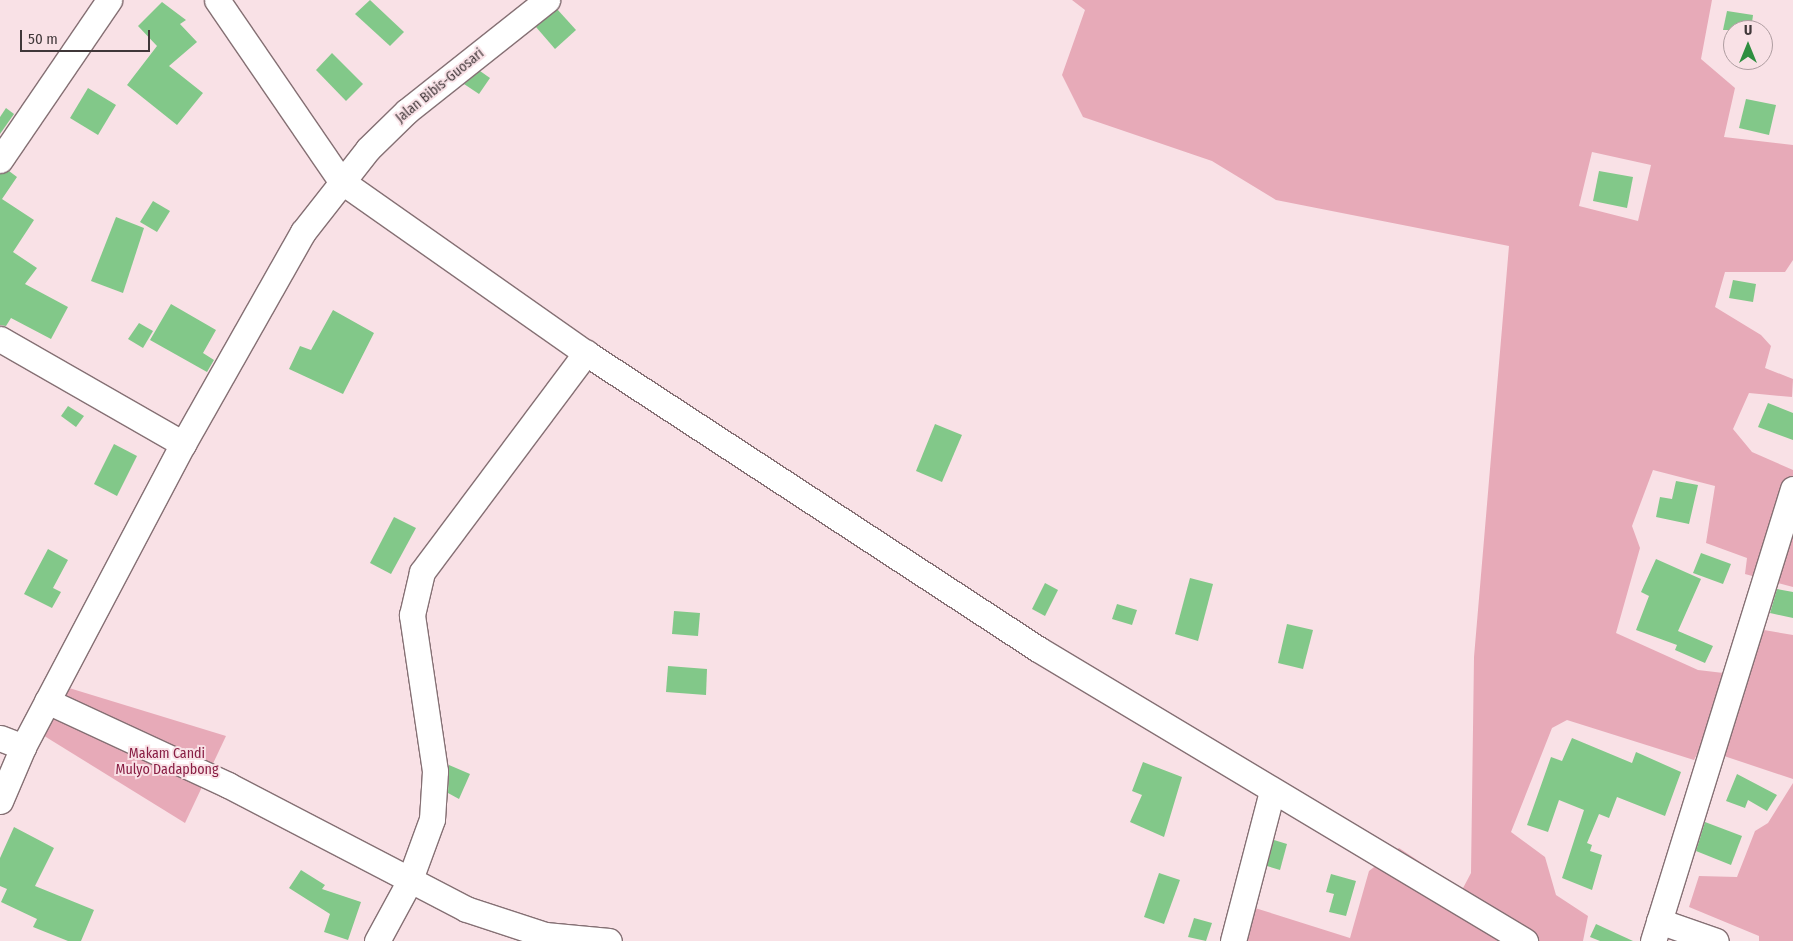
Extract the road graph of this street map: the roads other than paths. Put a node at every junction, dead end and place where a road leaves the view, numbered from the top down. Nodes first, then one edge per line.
1 (109, 0) edge
2 (217, 0) edge
3 (547, 0) edge
4 (0, 160) edge
5 (341, 181) junction
6 (0, 339) edge
7 (586, 353) junction
8 (183, 444) junction
9 (1793, 489) edge
10 (48, 701) junction
11 (0, 738) edge
12 (23, 748) junction
13 (1272, 791) junction
14 (0, 801) edge
15 (409, 882) junction
16 (1656, 931) edge
17 (377, 941) edge
18 (609, 941) edge
19 (1233, 941) edge
20 (1526, 941) edge
21 (1716, 941) edge

1 - 4 street
2 - 5 street
3 - 5 street, Jalan Bibis-Guosari
5 - 7 street
5 - 8 street, Jalan Bibis-Guosari
6 - 8 street
7 - 13 street
7 - 15 street
8 - 10 street, Jalan Bibis-Guosari
9 - 16 street
10 - 12 street, Jalan Bibis-Guosari
10 - 15 street
11 - 12 street
12 - 14 street, Jalan Bibis-Guosari
13 - 19 street
13 - 20 street
15 - 17 street
15 - 18 street
16 - 21 street

